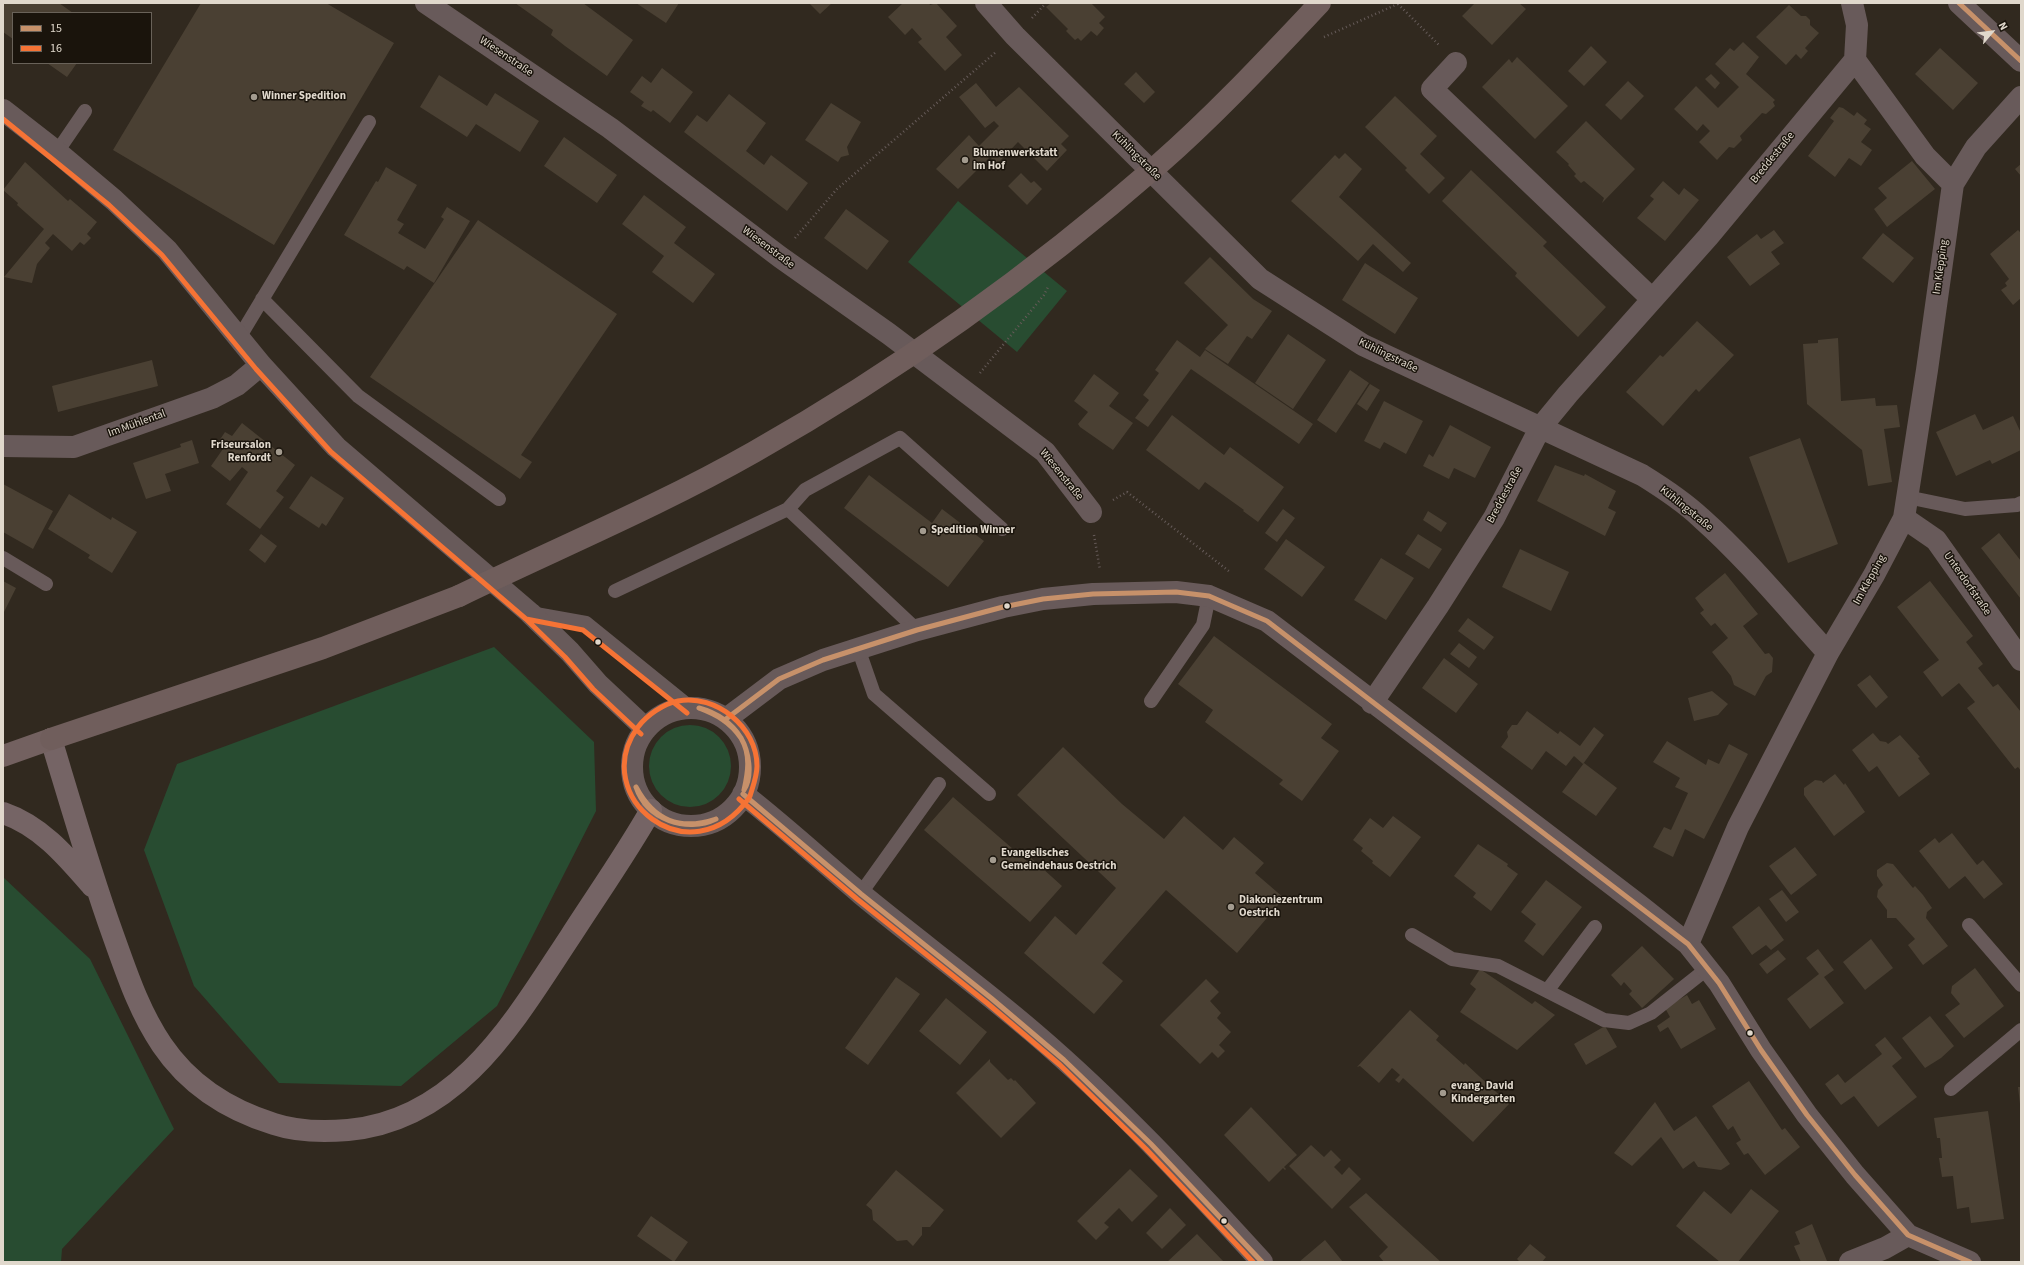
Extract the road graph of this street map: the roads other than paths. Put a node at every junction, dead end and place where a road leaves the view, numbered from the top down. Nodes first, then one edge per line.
1 (986, 3) edge
2 (1320, 3) edge
3 (1852, 3) edge
4 (1959, 3) edge
5 (434, 5) edge
6 (1854, 60) junction
7 (2021, 61) edge
8 (1456, 63) road end
9 (2021, 97) edge
10 (3, 110) edge
11 (85, 111) dead end
12 (369, 122) dead end
13 (57, 152) junction
14 (1953, 184) junction
15 (262, 299) junction
16 (1652, 299) junction
17 (239, 338) junction
18 (261, 365) junction
19 (1540, 428) junction
20 (3, 446) edge
21 (499, 499) dead end
22 (2021, 503) edge
23 (1905, 508) junction
24 (788, 509) junction
25 (1091, 512) road end
26 (1002, 529) dead end
27 (3, 558) edge
28 (46, 584) dead end
29 (615, 591) dead end
30 (1209, 596) junction
31 (530, 613) junction
32 (917, 630) junction
33 (858, 648) junction
34 (1828, 654) junction
35 (2021, 660) edge
36 (1151, 701) dead end
37 (1372, 703) junction
38 (691, 708) junction
39 (726, 719) junction
40 (646, 729) junction
41 (51, 739) junction
42 (3, 756) edge
43 (939, 784) dead end
44 (743, 794) junction
45 (989, 794) dead end
46 (651, 810) junction
47 (3, 813) edge
48 (97, 891) junction
49 (861, 893) junction
50 (1969, 925) dead end
51 (1595, 927) dead end
52 (1412, 934) dead end
53 (1688, 944) junction
54 (1708, 968) junction
55 (2021, 985) edge
56 (1546, 991) junction
57 (2021, 1030) edge
58 (1952, 1089) dead end
59 (1908, 1236) junction
60 (1262, 1262) edge
61 (1850, 1262) edge
62 (1970, 1262) edge

1 - 19 street, Kühlingstraße
2 - 41 highway, bridge
3 - 6 street
4 - 7 street
5 - 25 street, Wiesenstraße
6 - 14 street
6 - 16 street, Breddestraße
8 - 16 street
9 - 14 street, Im Klepping
10 - 13 street
11 - 13 lane
12 - 15 lane
13 - 17 street
14 - 23 street, Im Klepping
15 - 17 lane
15 - 21 lane
16 - 19 street, Breddestraße
17 - 18 street
18 - 20 street, Im Mühlental
18 - 31 street
19 - 34 street, Kühlingstraße
19 - 37 street, Breddestraße
22 - 23 lane
23 - 34 street, Im Klepping
23 - 35 street, Unterdorfstraße
24 - 26 lane
24 - 29 lane
24 - 32 lane
27 - 28 lane
30 - 32 street
30 - 36 lane
30 - 37 street
31 - 38 lane
31 - 40 street
32 - 33 street
33 - 39 street
33 - 45 lane
34 - 53 street, Im Klepping
37 - 53 street
38 - 39 street
38 - 40 street
39 - 44 street
40 - 46 street
41 - 42 main road
41 - 48 street
43 - 49 lane
44 - 46 street
44 - 49 street
46 - 48 street
47 - 48 street
49 - 60 street
50 - 55 lane
51 - 56 lane
52 - 56 lane
53 - 54 street
54 - 56 lane
54 - 59 street
57 - 58 lane
59 - 61 street
59 - 62 street

